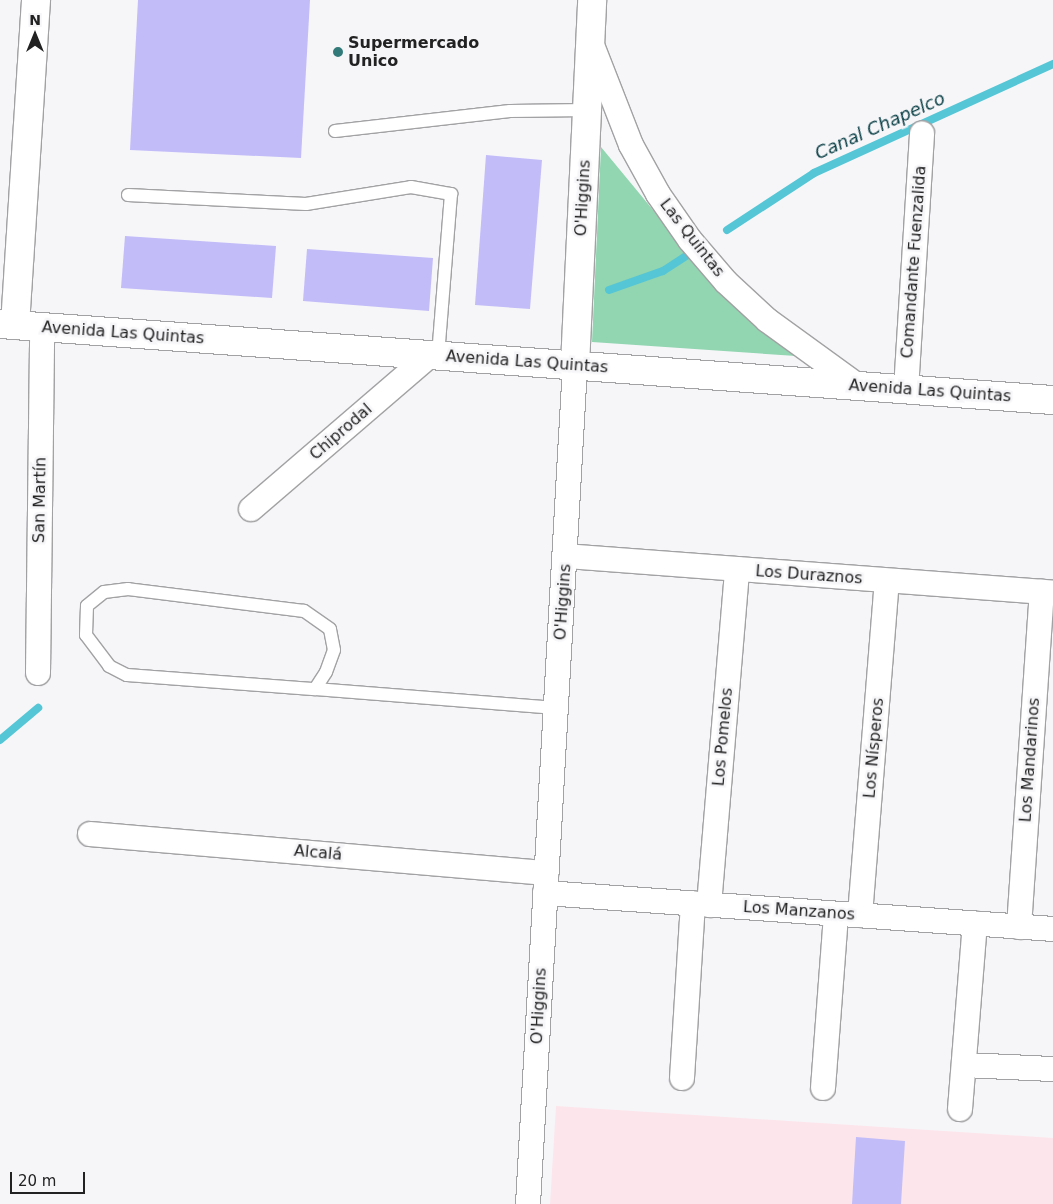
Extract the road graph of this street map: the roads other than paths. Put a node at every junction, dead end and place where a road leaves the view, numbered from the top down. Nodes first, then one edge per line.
1 (36, 0) edge
2 (592, 0) edge
3 (590, 41) junction
4 (587, 110) junction
5 (335, 131) dead end
6 (922, 134) dead end
7 (128, 195) dead end
8 (8, 325) edge
9 (42, 327) junction
10 (434, 355) junction
11 (575, 366) junction
12 (858, 386) junction
13 (906, 389) junction
14 (1053, 400) edge
15 (251, 509) dead end
16 (566, 556) junction
17 (737, 569) junction
18 (887, 580) junction
19 (1047, 593) edge
20 (38, 673) dead end
21 (315, 689) junction
22 (556, 708) junction
23 (90, 834) dead end
24 (545, 883) junction
25 (701, 904) junction
26 (836, 914) junction
27 (860, 915) junction
28 (975, 924) junction
29 (1019, 927) junction
30 (1053, 929) edge
31 (964, 1065) junction
32 (1053, 1069) edge
33 (682, 1078) dead end
34 (823, 1088) dead end
35 (960, 1109) dead end
36 (528, 1204) edge

1 - 8 street
2 - 3 street, O'Higgins
3 - 4 street, O'Higgins
3 - 12 street, Las Quintas
4 - 5 lane
4 - 11 street, O'Higgins
6 - 13 street, Comandante Fuenzalida
7 - 10 lane
8 - 9 street, Avenida Las Quintas
9 - 10 street, Avenida Las Quintas
9 - 20 street, San Martín
10 - 11 street, Avenida Las Quintas
10 - 15 street, Chiprodal
11 - 12 street, Avenida Las Quintas
11 - 16 street, O'Higgins
12 - 13 street, Avenida Las Quintas
13 - 14 street, Avenida Las Quintas
16 - 17 street, Los Duraznos
16 - 22 street, O'Higgins
17 - 18 street, Los Duraznos
17 - 25 street, Los Pomelos
18 - 19 street, Los Duraznos
18 - 27 street, Los Nísperos
19 - 29 street, Los Mandarinos
21 - 21 lane
21 - 22 lane
22 - 24 street, O'Higgins
23 - 24 street, Alcalá
24 - 25 street, Los Manzanos
24 - 36 street, O'Higgins
25 - 26 street, Los Manzanos
25 - 33 street, Los Pomelos
26 - 27 street, Los Manzanos
26 - 34 street
27 - 28 street, Los Manzanos
28 - 29 street, Los Manzanos
28 - 31 street
29 - 30 street, Los Manzanos
31 - 32 street
31 - 35 street

